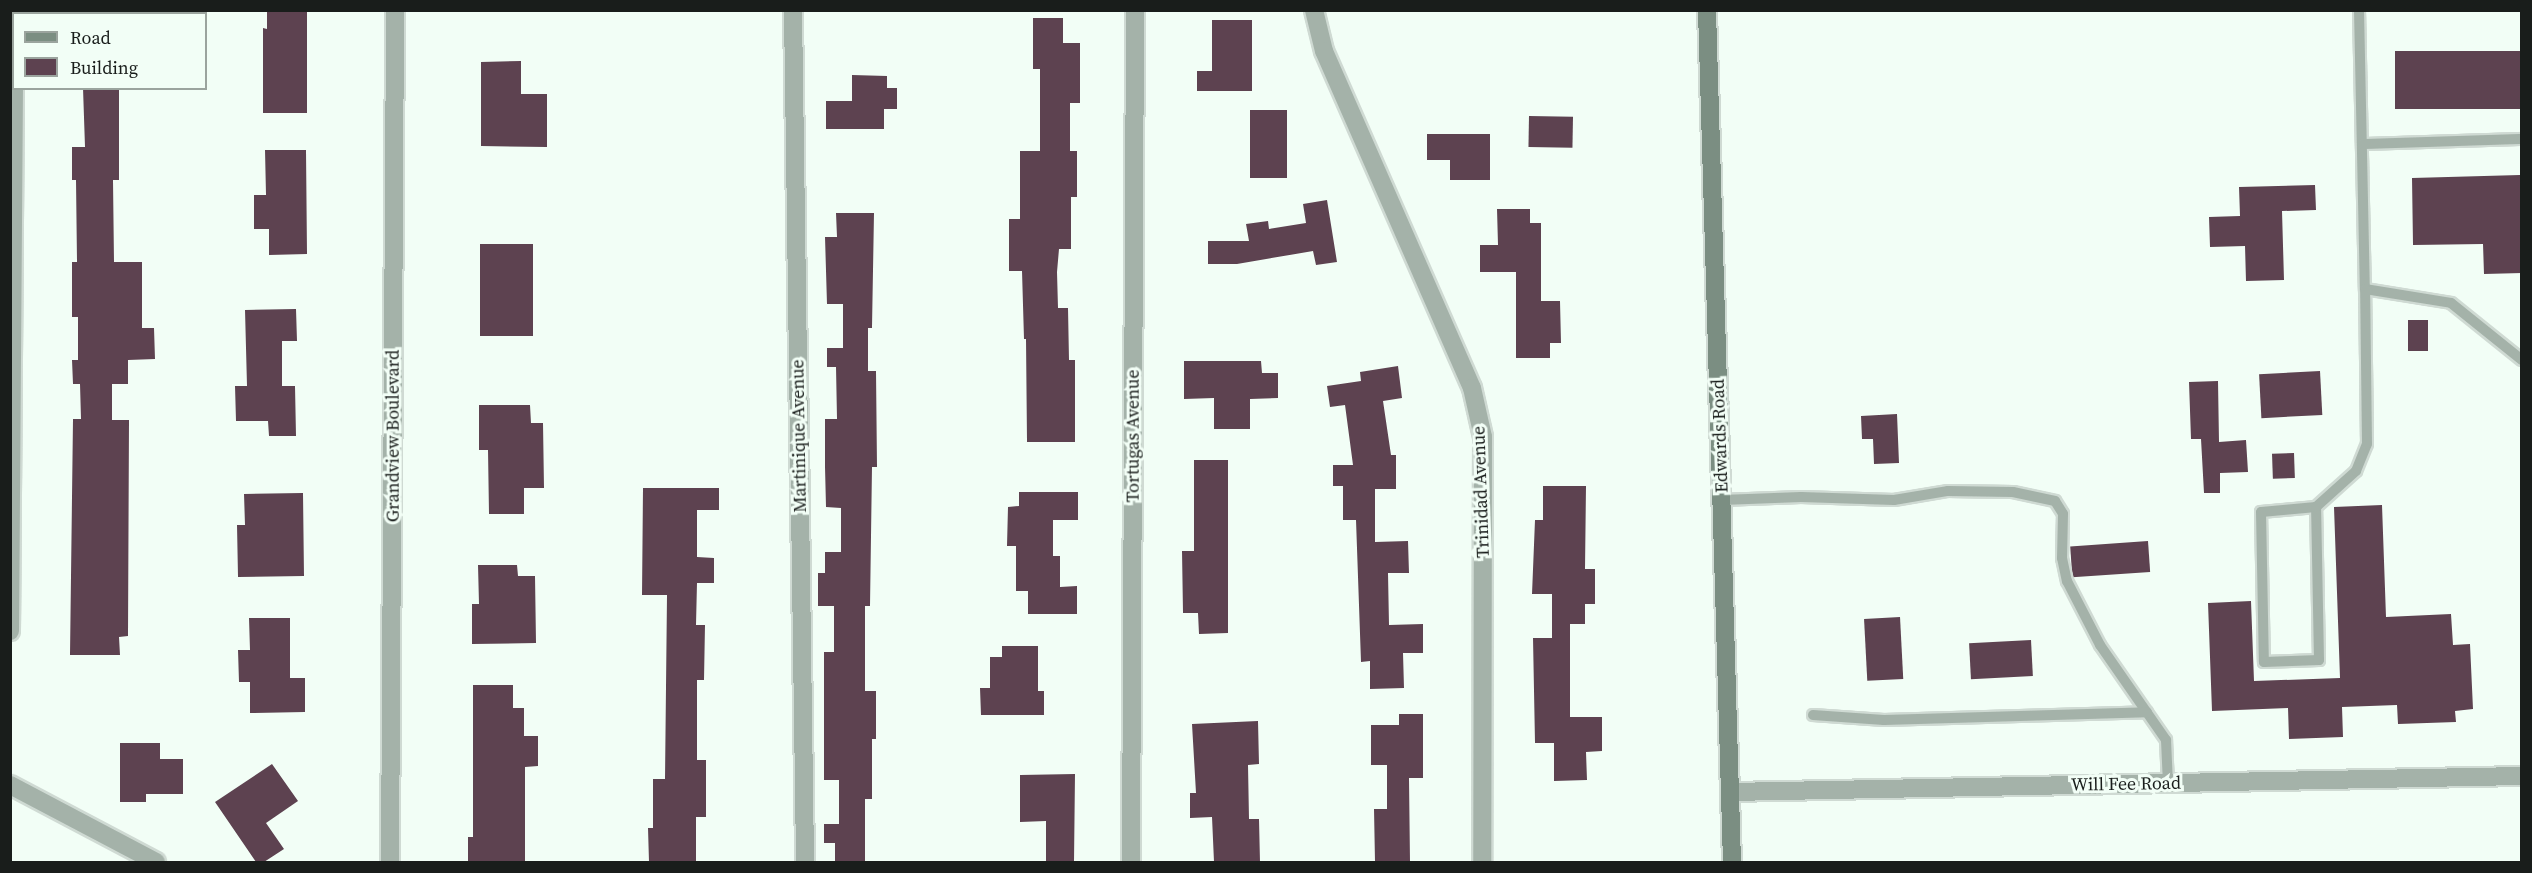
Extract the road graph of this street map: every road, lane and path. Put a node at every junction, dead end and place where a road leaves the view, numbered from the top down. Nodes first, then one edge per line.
1 (395, 10) edge
2 (793, 10) edge
3 (1135, 10) edge
4 (1314, 10) edge
5 (1707, 10) edge
6 (2359, 10) edge
7 (14, 90) edge
8 (2522, 139) edge
9 (2362, 144) junction
10 (2365, 289) junction
11 (2522, 360) edge
12 (1722, 500) junction
13 (2316, 507) junction
14 (10, 631) edge
15 (2147, 712) junction
16 (1813, 715) dead end
17 (2522, 776) edge
18 (2168, 784) junction
19 (10, 785) edge
20 (1731, 792) junction
21 (125, 855) edge
22 (156, 862) edge
23 (390, 862) edge
24 (805, 862) edge
25 (1131, 862) edge
26 (1482, 862) edge
27 (1732, 862) edge

1 - 23 street, Grandview Boulevard
2 - 24 street, Martinique Avenue
3 - 25 street, Tortugas Avenue
4 - 26 street, Trinidad Avenue
5 - 12 main road, Edwards Road
6 - 9 lane
7 - 14 street
8 - 9 lane
9 - 10 lane
10 - 11 lane
10 - 13 lane
12 - 15 lane
12 - 20 main road, Edwards Road
13 - 13 lane
15 - 16 lane
15 - 18 lane
17 - 18 street, Will Fee Road
18 - 20 street, Will Fee Road
19 - 21 street
20 - 27 main road, Edwards Road
21 - 22 street

